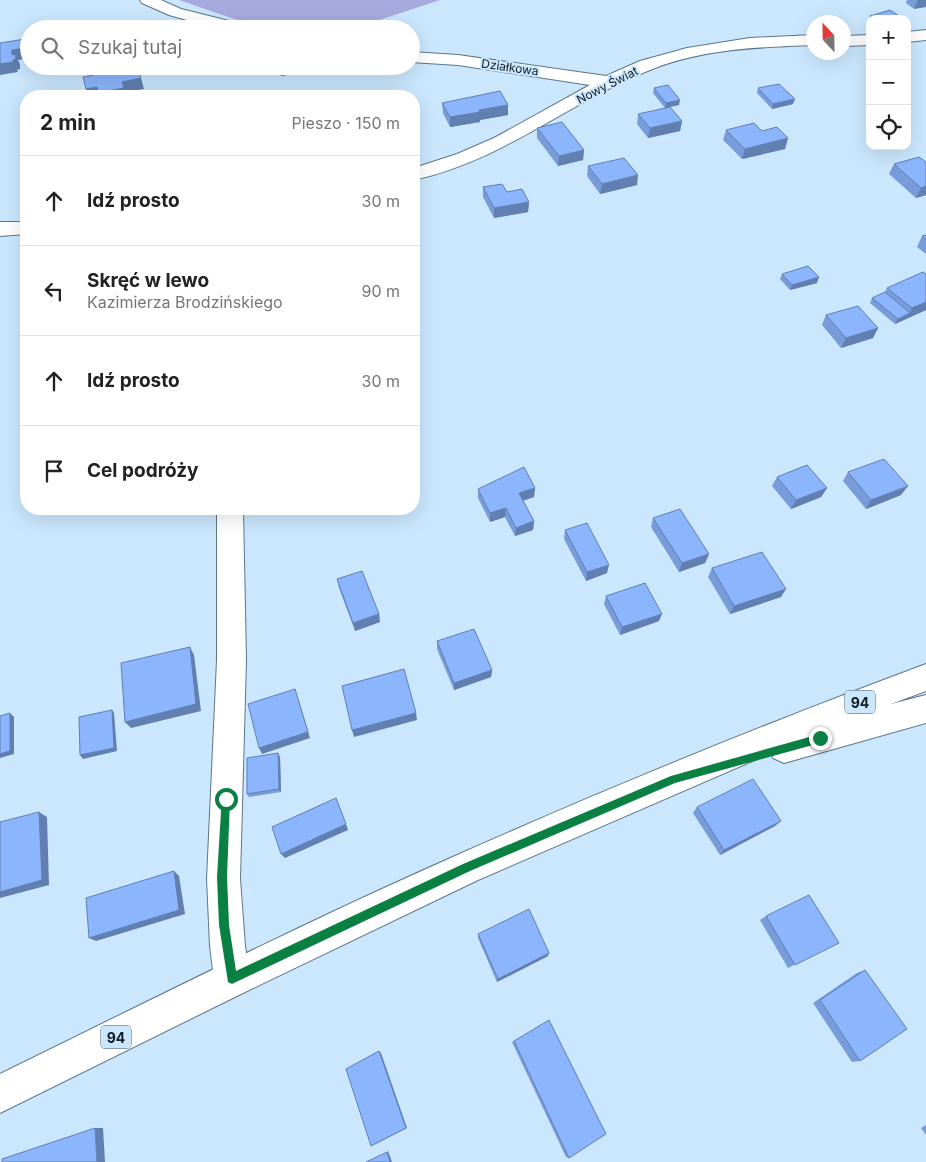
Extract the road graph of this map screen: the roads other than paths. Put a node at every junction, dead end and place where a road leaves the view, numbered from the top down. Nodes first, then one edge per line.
1 (148, 0) edge
2 (206, 20) edge
3 (926, 35) edge
4 (911, 37) edge
5 (806, 40) edge
6 (866, 40) edge
7 (851, 41) edge
8 (420, 57) edge
9 (608, 82) junction
10 (420, 172) edge
11 (20, 228) edge
12 (0, 229) edge
13 (230, 515) edge
14 (926, 677) edge
15 (926, 710) edge
16 (674, 779) junction
17 (232, 978) junction
18 (0, 1094) edge

1 - 2 street
3 - 4 street
5 - 9 street, Nowy Świat
6 - 7 street
8 - 9 street, Działkowa
9 - 10 street, Nowy Świat
11 - 12 street
13 - 17 street
14 - 16 street, 94
15 - 16 street
16 - 17 street, 94
17 - 18 street, 94

